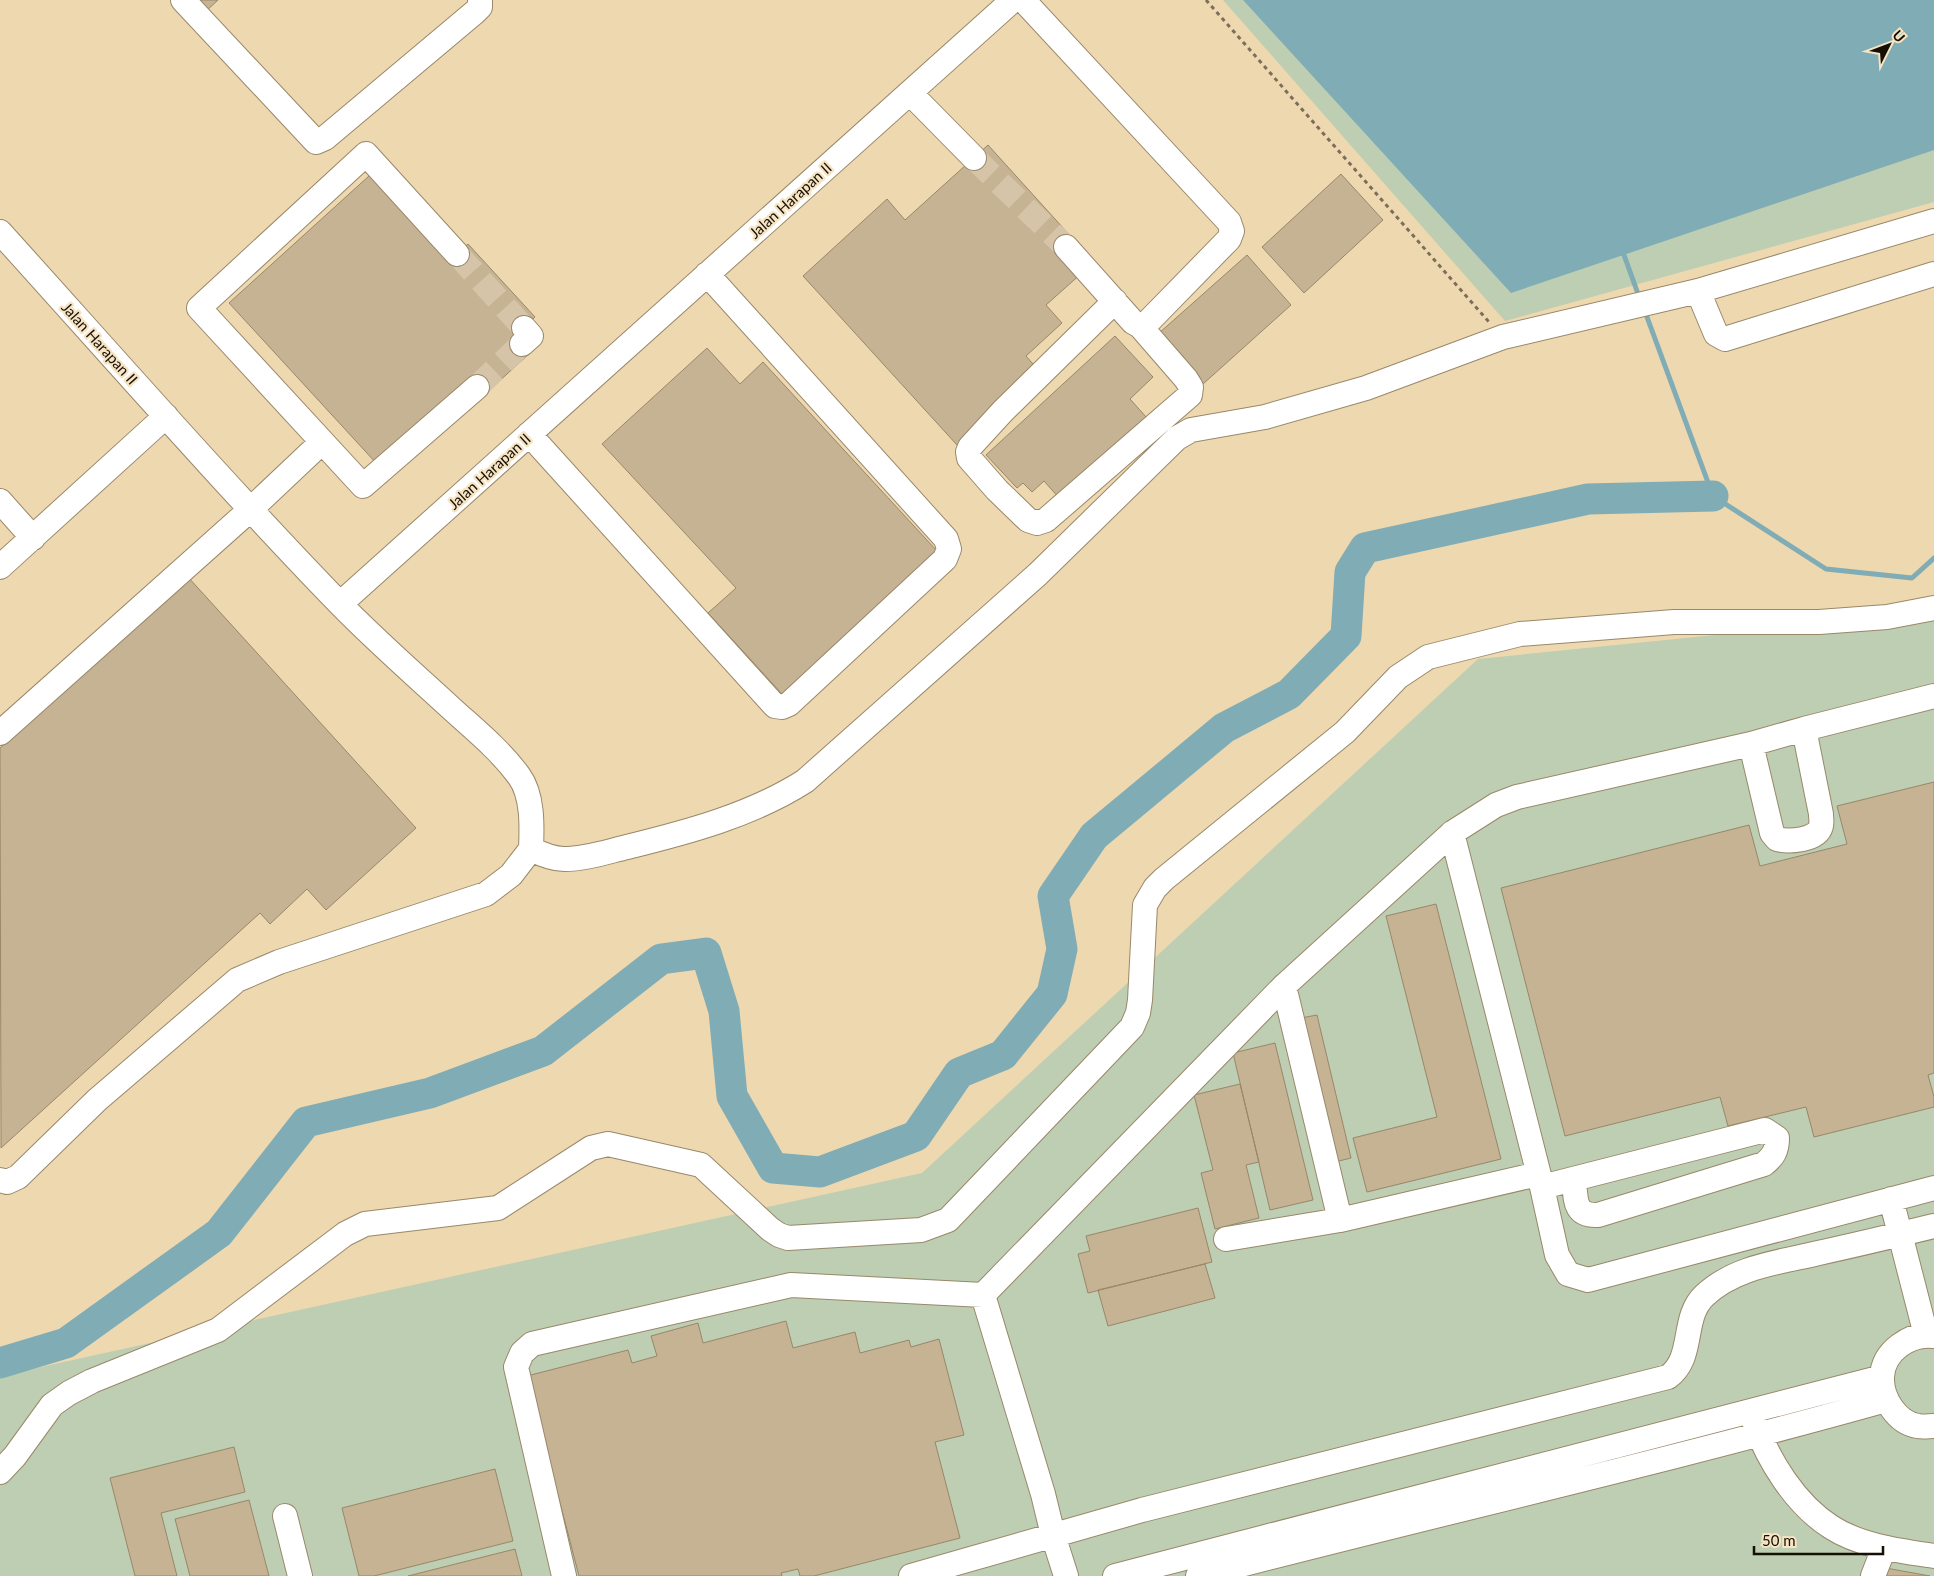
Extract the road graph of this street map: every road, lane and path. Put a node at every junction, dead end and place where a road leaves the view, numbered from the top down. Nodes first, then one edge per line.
1 (184, 0) edge
2 (480, 0) edge
3 (1013, 0) edge
4 (1023, 0) edge
5 (1206, 0) edge
6 (910, 93) junction
7 (974, 158) tunnel mouth
8 (1934, 222) edge
9 (0, 232) edge
10 (1066, 246) tunnel mouth
11 (457, 254) tunnel mouth
12 (708, 274) junction
13 (1934, 274) edge
14 (1698, 291) junction
15 (1115, 301) junction
16 (1140, 326) junction
17 (1503, 337) junction
18 (476, 387) tunnel mouth
19 (166, 416) junction
20 (529, 434) junction
21 (322, 442) junction
22 (0, 501) edge
23 (250, 509) junction
24 (34, 538) junction
25 (0, 567) edge
26 (340, 604) junction
27 (1934, 608) edge
28 (1934, 696) edge
29 (1804, 729) junction
30 (0, 733) edge
31 (1752, 744) junction
32 (1452, 833) junction
33 (531, 848) junction
34 (1284, 986) junction
35 (1574, 1179) junction
36 (0, 1180) edge
37 (1540, 1181) junction
38 (1934, 1188) edge
39 (1891, 1199) junction
40 (1340, 1220) junction
41 (1934, 1226) edge
42 (1900, 1234) junction
43 (1226, 1239) dead end
44 (983, 1295) junction
45 (1930, 1336) edge
46 (1884, 1388) junction
47 (1750, 1412) junction
48 (1934, 1426) edge
49 (1759, 1435) junction
50 (0, 1472) edge
51 (285, 1516) dead end
52 (1053, 1535) junction
53 (1884, 1548) junction
54 (1934, 1556) edge
55 (976, 1568) edge
56 (300, 1576) edge
57 (564, 1576) edge
58 (911, 1576) edge
59 (1066, 1576) edge
60 (1115, 1576) edge
61 (1198, 1576) edge
62 (1873, 1576) edge

1 - 2 street
3 - 6 street, Jalan Harapan II
4 - 16 street
5 - 17 path
6 - 7 street
6 - 12 street, Jalan Harapan II
8 - 14 street
9 - 19 street, Jalan Harapan II
10 - 15 street
11 - 21 street
12 - 20 street, Jalan Harapan II
12 - 20 street
13 - 14 street
14 - 17 street
15 - 16 street
15 - 16 street
17 - 33 street
18 - 21 street
19 - 23 street, Jalan Harapan II
19 - 24 street
20 - 26 street, Jalan Harapan II
21 - 23 street
22 - 24 street
23 - 26 street, Jalan Harapan II
23 - 30 street
24 - 25 street
26 - 33 street
27 - 50 street
28 - 29 street
29 - 31 street
29 - 31 street
31 - 32 street
32 - 34 street
32 - 37 street
33 - 36 street
34 - 40 street
34 - 44 street
35 - 35 street
35 - 37 street
37 - 39 street
37 - 40 street
38 - 39 street
39 - 42 street
40 - 43 street
41 - 42 street
42 - 45 street
42 - 52 street
44 - 52 street
44 - 57 street
45 - 46 street
46 - 47 street
46 - 48 street
46 - 49 street
47 - 49 street
47 - 60 street
49 - 53 street
49 - 61 street
51 - 56 street
52 - 55 street
52 - 59 street
53 - 54 street
53 - 62 street
55 - 58 street

